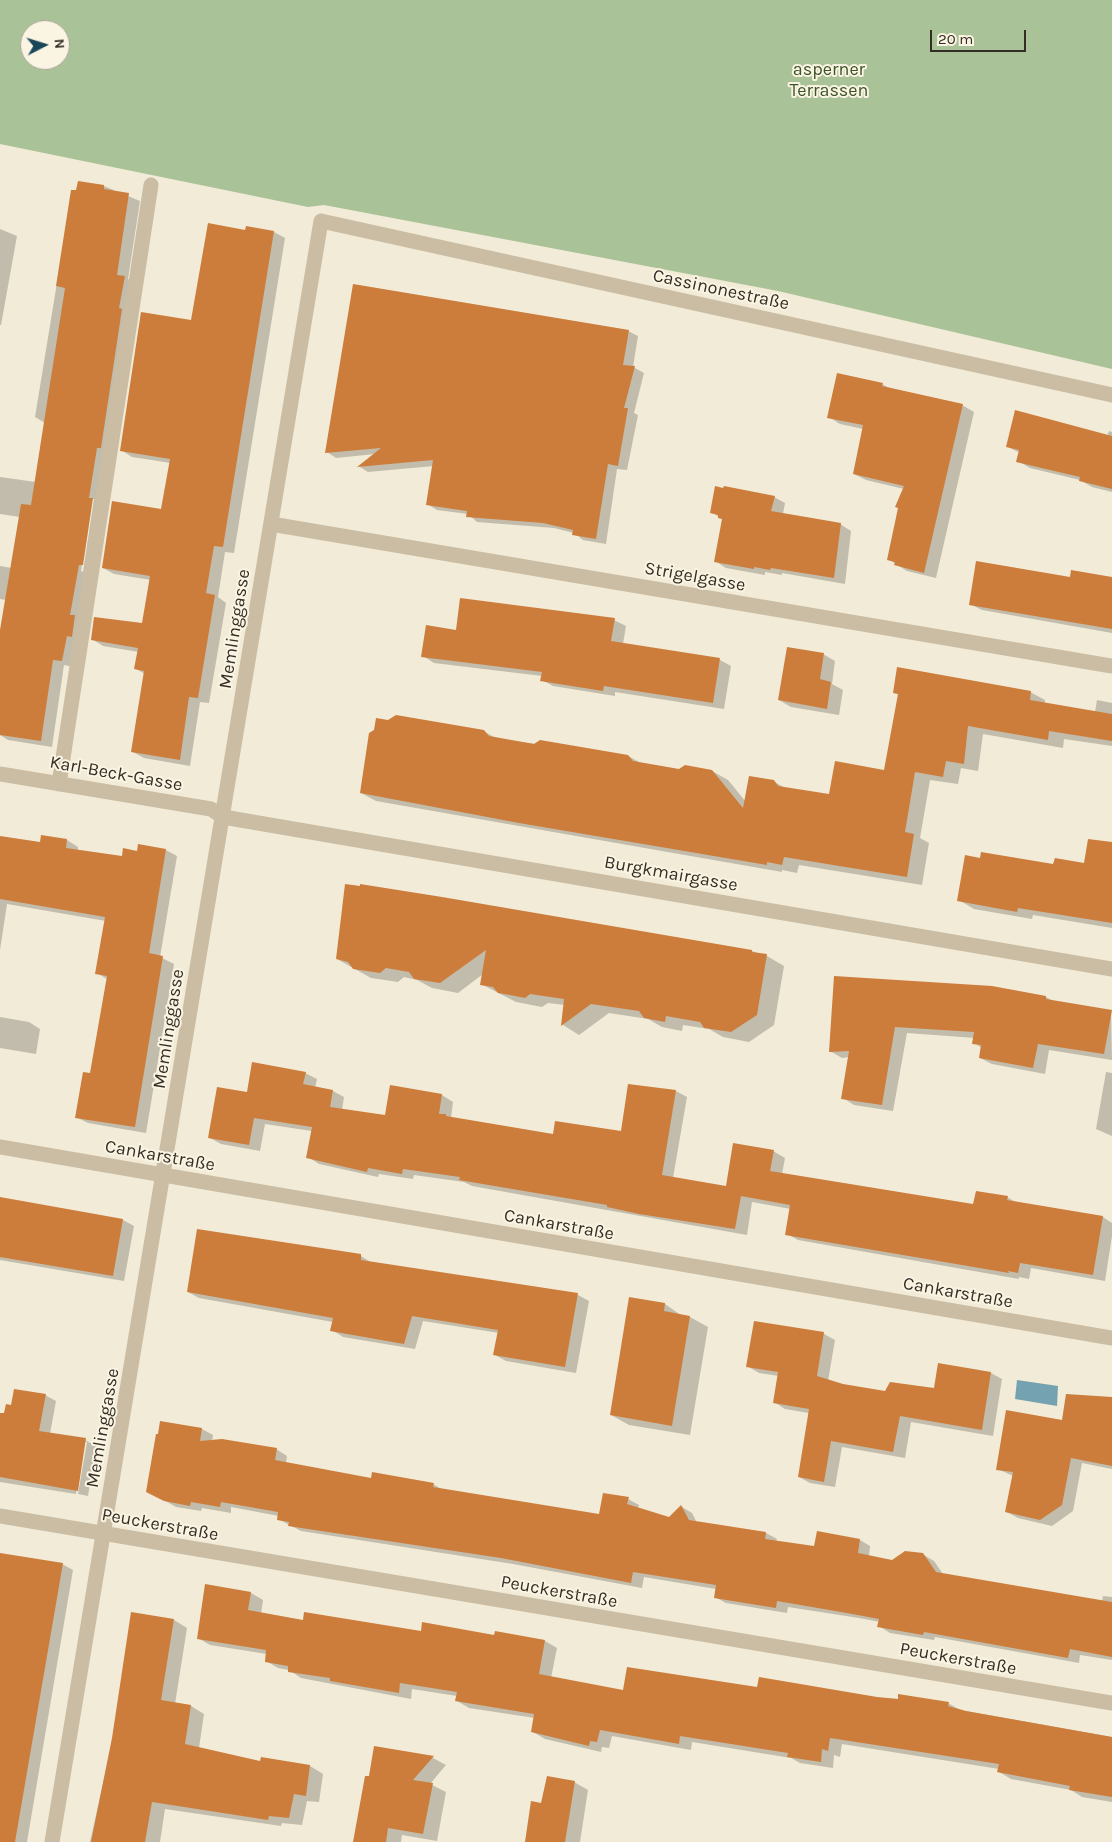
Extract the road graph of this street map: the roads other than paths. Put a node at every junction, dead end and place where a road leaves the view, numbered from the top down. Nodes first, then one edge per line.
1 (151, 185) dead end
2 (321, 221) joint
3 (1112, 395) edge
4 (271, 524) junction
5 (1112, 666) edge
6 (0, 774) edge
7 (59, 784) junction
8 (223, 817) junction
9 (1112, 969) edge
10 (0, 1147) edge
11 (164, 1176) junction
12 (1112, 1338) edge
13 (0, 1516) edge
14 (104, 1534) junction
15 (1112, 1703) edge
16 (52, 1842) edge

1 - 7 street
2 - 3 street, Cassinonestraße
2 - 4 street, Memlinggasse
4 - 5 street, Strigelgasse
4 - 8 street, Memlinggasse
6 - 7 street, Karl-Beck-Gasse
7 - 8 street, Karl-Beck-Gasse
8 - 9 street, Burgkmairgasse
8 - 11 street, Memlinggasse
10 - 11 street, Cankarstraße
11 - 12 street, Cankarstraße
11 - 14 street, Memlinggasse
13 - 14 street, Peuckerstraße
14 - 15 street, Peuckerstraße
14 - 16 street, Memlinggasse

